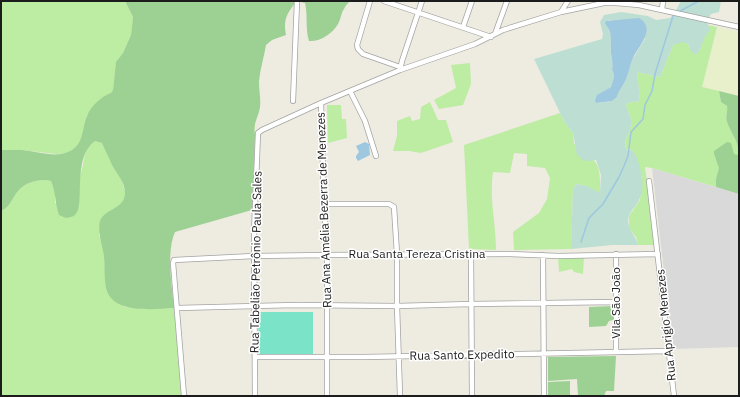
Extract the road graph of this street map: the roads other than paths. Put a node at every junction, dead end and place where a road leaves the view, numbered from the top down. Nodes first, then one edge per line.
1 (297, 1) edge
2 (370, 1) edge
3 (384, 1) edge
4 (422, 1) edge
5 (472, 1) edge
6 (507, 1) edge
7 (568, 1) edge
8 (663, 1) edge
9 (662, 10) junction
10 (418, 12) junction
11 (561, 12) junction
12 (463, 27) junction
13 (739, 28) edge
14 (493, 36) junction
15 (400, 68) junction
16 (350, 91) junction
17 (293, 100) dead end
18 (321, 103) junction
19 (376, 156) dead end
20 (649, 181) dead end
21 (324, 204) junction
22 (397, 254) junction
23 (471, 254) junction
24 (616, 254) junction
25 (658, 254) junction
26 (327, 255) junction
27 (543, 255) junction
28 (254, 256) junction
29 (616, 302) junction
30 (543, 303) junction
31 (471, 304) junction
32 (327, 305) junction
33 (397, 306) junction
34 (254, 307) junction
35 (177, 308) junction
36 (670, 351) junction
37 (616, 352) junction
38 (544, 354) junction
39 (471, 355) junction
40 (327, 356) junction
41 (400, 356) junction
42 (255, 357) junction
43 (184, 396) edge
44 (254, 396) edge
45 (327, 396) edge
46 (400, 396) edge
47 (472, 396) edge
48 (544, 396) edge
49 (674, 396) edge

1 - 17 street
2 - 15 street
3 - 10 street
4 - 10 street
5 - 12 street
6 - 14 street
7 - 11 street
8 - 9 street
9 - 11 street, Rua Ana Amélia Bezerra de Menezes
9 - 13 street, Rua Ana Amélia Bezerra de Menezes
10 - 12 street
10 - 15 street
11 - 14 street, Rua Ana Amélia Bezerra de Menezes
12 - 14 street
14 - 15 street, Rua Ana Amélia Bezerra de Menezes
15 - 16 street, Rua Ana Amélia Bezerra de Menezes
16 - 18 street, Rua Ana Amélia Bezerra de Menezes
16 - 19 street
18 - 21 street, Rua Ana Amélia Bezerra de Menezes
18 - 28 street, Rua Tabelião Petrônio Paula Sales
20 - 25 street, Rua Aprigio Menezes
21 - 22 street
21 - 26 street, Rua Ana Amélia Bezerra de Menezes
22 - 23 street, Rua Santa Tereza Cristina
22 - 26 street, Rua Santa Tereza Cristina
22 - 33 street
23 - 27 street, Rua Santa Tereza Cristina
23 - 31 street
24 - 25 street, Rua Santa Tereza Cristina
24 - 27 street, Rua Santa Tereza Cristina
24 - 29 street, Vila São João
25 - 36 street, Rua Aprigio Menezes
26 - 28 street, Rua Santa Tereza Cristina
26 - 32 street, Rua Ana Amélia Bezerra de Menezes
27 - 30 street
28 - 34 street, Rua Tabelião Petrônio Paula Sales
28 - 35 street, Rua Santa Tereza Cristina
29 - 30 street
29 - 37 street, Vila São João
30 - 31 street
30 - 38 street
31 - 33 street
31 - 39 street
32 - 33 street
32 - 34 street
32 - 40 street, Rua Ana Amélia Bezerra de Menezes
33 - 41 street
34 - 35 street
34 - 42 street, Rua Tabelião Petrônio Paula Sales
35 - 43 street
36 - 37 street, Rua Santo Expedito
36 - 49 street, Rua Aprigio Menezes
37 - 38 street, Rua Santo Expedito
38 - 39 street, Rua Santo Expedito
38 - 48 street
39 - 41 street, Rua Santo Expedito
39 - 47 street
40 - 41 street, Rua Santo Expedito
40 - 42 street, Rua Santo Expedito
40 - 45 street, Rua Ana Amélia Bezerra de Menezes
41 - 46 street
42 - 44 street, Rua Tabelião Petrônio Paula Sales

